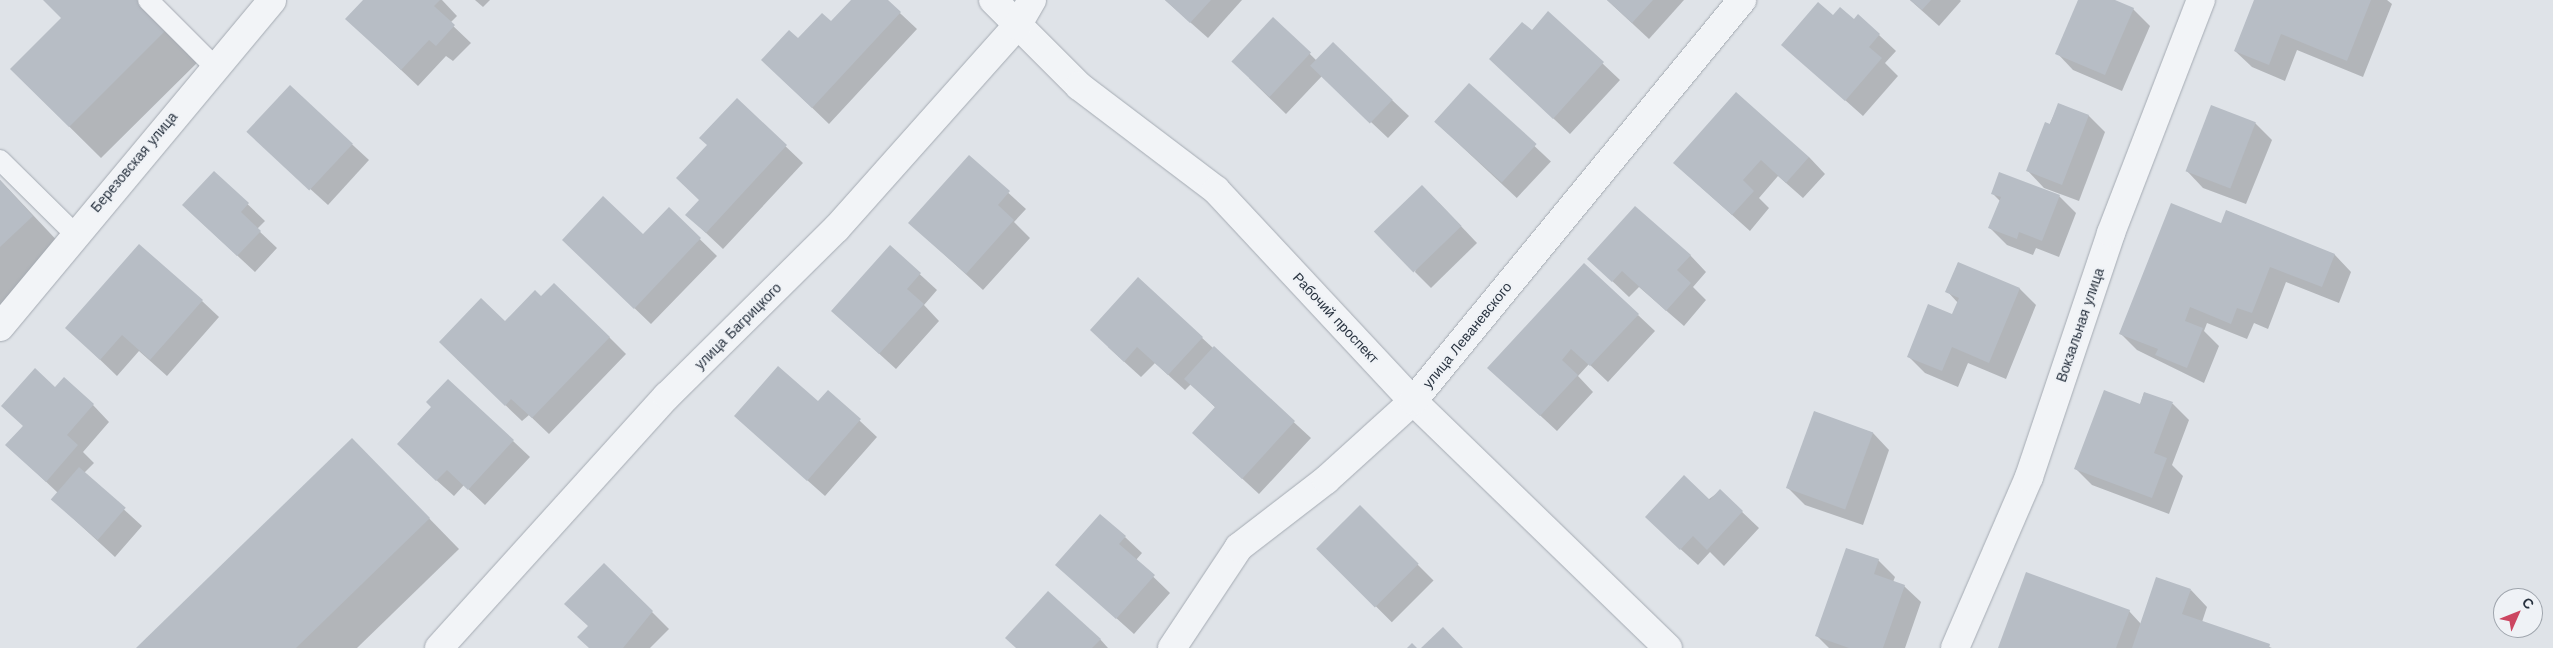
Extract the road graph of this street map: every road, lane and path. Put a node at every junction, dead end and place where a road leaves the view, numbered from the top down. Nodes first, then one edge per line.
1 (148, 0) edge
2 (272, 0) edge
3 (993, 0) edge
4 (1032, 0) edge
5 (1742, 0) edge
6 (2201, 0) edge
7 (1017, 26) junction
8 (214, 66) junction
9 (0, 160) edge
10 (74, 232) junction
11 (0, 327) edge
12 (1413, 401) junction
13 (439, 648) edge
14 (1172, 648) edge
15 (1668, 648) edge
16 (1955, 648) edge

1 - 8 lane
2 - 8 street, Березовская улица
3 - 7 street, Рабочий проспект
4 - 7 street, улица Багрицкого
5 - 12 street, улица Леваневского
6 - 16 street, Вокзальная улица
7 - 12 street, Рабочий проспект
7 - 13 street, улица Багрицкого
8 - 10 street, Березовская улица
9 - 10 lane
10 - 11 street, Березовская улица
12 - 14 street, улица Леваневского
12 - 15 street, Рабочий проспект

